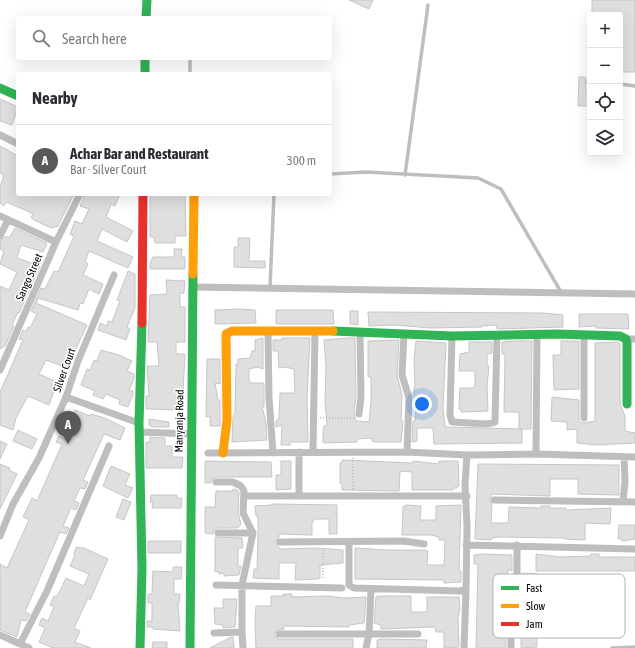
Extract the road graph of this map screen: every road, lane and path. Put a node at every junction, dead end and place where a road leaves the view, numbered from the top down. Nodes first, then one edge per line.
1 (147, 0) edge
2 (428, 5) dead end
3 (146, 16) edge
4 (145, 60) edge
5 (190, 60) edge
6 (145, 72) edge
7 (190, 72) edge
8 (623, 84) edge
9 (635, 86) edge
10 (0, 88) edge
11 (16, 95) edge
12 (0, 135) edge
13 (16, 143) edge
14 (332, 174) edge
15 (405, 175) junction
16 (79, 196) edge
17 (142, 196) edge
18 (194, 196) edge
19 (274, 196) edge
20 (0, 216) edge
21 (8, 220) junction
22 (0, 236) edge
23 (56, 242) junction
24 (114, 275) dead end
25 (193, 287) junction
26 (270, 287) junction
27 (561, 292) junction
28 (635, 294) edge
29 (268, 332) junction
30 (315, 332) junction
31 (360, 332) junction
32 (404, 334) junction
33 (497, 335) junction
34 (537, 335) junction
35 (584, 335) junction
36 (452, 336) junction
37 (630, 339) edge
38 (3, 356) edge
39 (0, 370) edge
40 (66, 396) junction
41 (628, 404) dead end
42 (359, 414) joint
43 (313, 416) junction
44 (584, 418) dead end
45 (139, 427) junction
46 (191, 434) junction
47 (109, 446) dead end
48 (314, 451) junction
49 (299, 452) junction
50 (354, 452) junction
51 (407, 452) junction
52 (208, 453) dead end
53 (222, 453) junction
54 (273, 453) junction
55 (536, 454) junction
56 (467, 455) junction
57 (624, 457) junction
58 (635, 457) edge
59 (216, 482) dead end
60 (244, 496) junction
61 (299, 496) junction
62 (467, 496) junction
63 (353, 497) junction
64 (494, 500) dead end
65 (623, 502) junction
66 (635, 502) edge
67 (218, 533) dead end
68 (253, 533) junction
69 (0, 536) edge
70 (280, 542) dead end
71 (322, 542) junction
72 (349, 542) junction
73 (424, 544) dead end
74 (466, 545) junction
75 (517, 545) junction
76 (635, 549) edge
77 (517, 574) edge
78 (216, 585) dead end
79 (242, 585) junction
80 (323, 588) junction
81 (342, 588) dead end
82 (371, 589) junction
83 (466, 590) junction
84 (242, 632) junction
85 (214, 633) dead end
86 (279, 634) dead end
87 (369, 634) junction
88 (418, 634) dead end
89 (0, 635) edge
90 (511, 638) edge
91 (20, 644) junction
92 (635, 647) edge
93 (29, 648) edge
94 (140, 648) edge
95 (190, 648) edge
96 (243, 648) edge
97 (366, 648) edge
98 (464, 648) edge
99 (511, 648) edge
100 (612, 648) edge

1 - 3 street
2 - 15 lane
4 - 6 street
5 - 7 lane
8 - 9 lane
10 - 11 street
12 - 13 street
14 - 15 lane
15 - 27 lane
16 - 23 street, Sango Street
17 - 45 street
18 - 25 street, Manyanja Road
19 - 26 lane
20 - 21 street
21 - 22 street
21 - 23 street
23 - 38 street, Sango Street
24 - 40 street, Silver Court
25 - 26 street
25 - 46 street, Manyanja Road
26 - 27 street
27 - 28 street
29 - 30 street
29 - 53 street
29 - 54 street
30 - 31 street
30 - 43 street
31 - 32 street
31 - 42 street
32 - 36 street
32 - 51 street
33 - 34 street
33 - 36 street
33 - 36 street
34 - 35 street
34 - 55 street
35 - 37 street
35 - 44 street
37 - 41 street
38 - 39 street, Sango Street
40 - 45 street
40 - 69 street, Silver Court
42 - 43 path
43 - 48 street
45 - 46 street
45 - 94 street
46 - 95 street, Manyanja Road
47 - 91 street
48 - 49 street
48 - 50 street
49 - 54 street
49 - 61 street
50 - 51 street
50 - 63 path
51 - 56 street
52 - 53 street
53 - 54 street
55 - 56 street
55 - 57 street
56 - 62 street
57 - 58 street
57 - 65 street
59 - 60 street
60 - 61 street
60 - 68 street
61 - 63 street
62 - 63 street
62 - 74 street
64 - 65 street
65 - 66 street
67 - 68 street
68 - 79 street
70 - 71 street
71 - 72 street
71 - 80 path
72 - 73 street
72 - 82 street
74 - 75 street
74 - 83 street
75 - 76 street
75 - 77 street
78 - 79 street
79 - 80 street
79 - 84 street
80 - 81 street
82 - 83 street
82 - 87 street
83 - 98 street
84 - 85 street
84 - 96 street
86 - 87 street
87 - 88 street
87 - 97 street
89 - 91 street
90 - 99 street
91 - 93 street
92 - 100 lane

